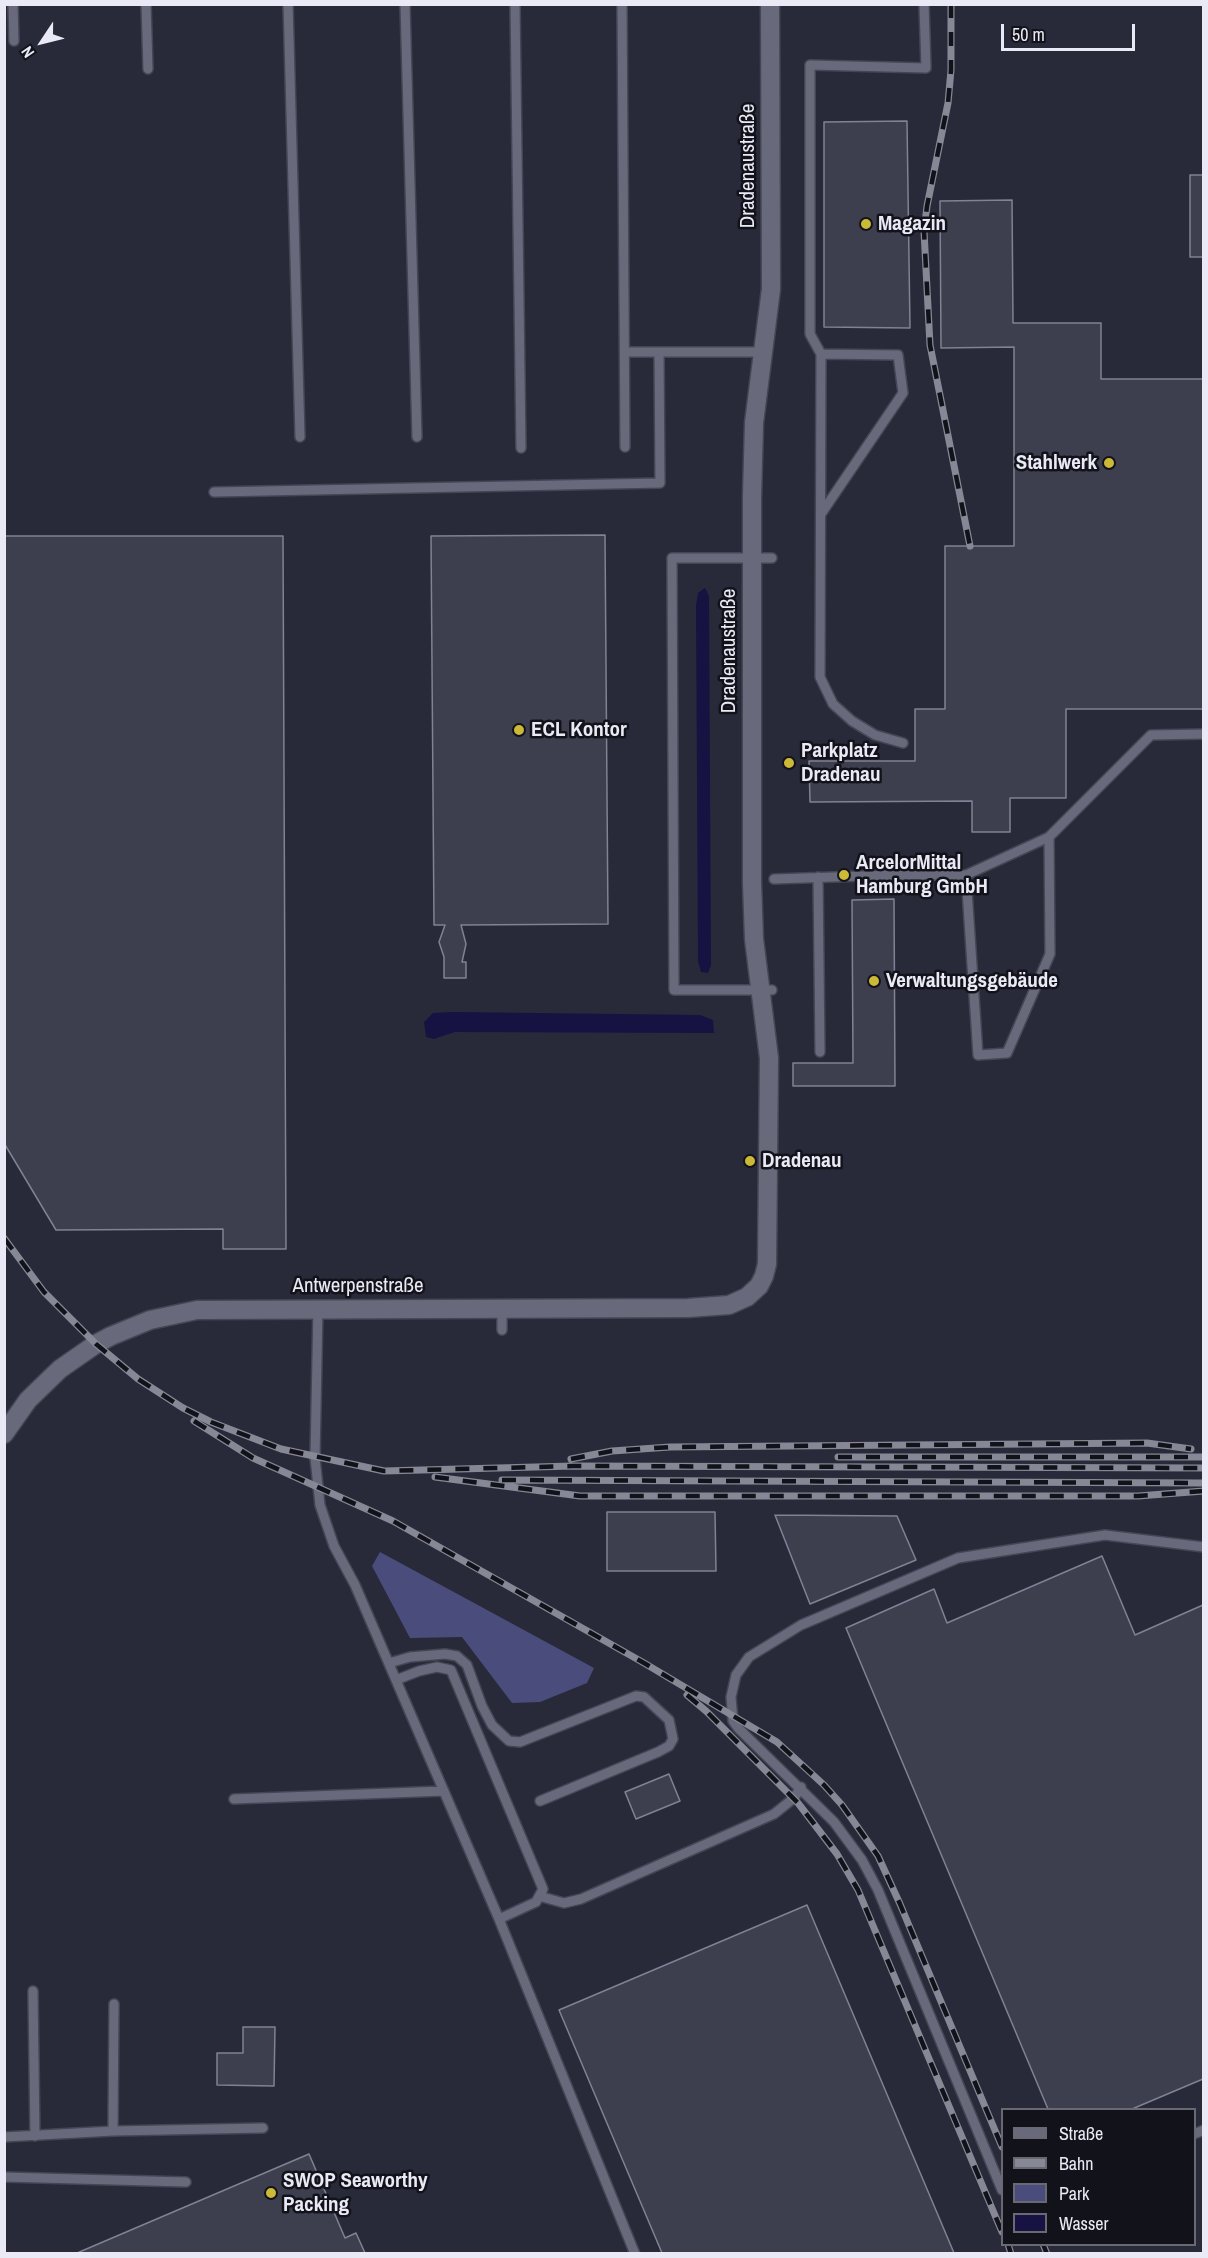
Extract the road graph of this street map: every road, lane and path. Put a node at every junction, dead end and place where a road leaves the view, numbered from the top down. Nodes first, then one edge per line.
1 (13, 4) edge
2 (146, 4) edge
3 (288, 4) edge
4 (405, 4) edge
5 (515, 4) edge
6 (622, 4) edge
7 (770, 4) edge
8 (924, 4) edge
9 (14, 41) dead end
10 (148, 69) dead end
11 (625, 352) junction
12 (659, 352) junction
13 (767, 352) junction
14 (821, 354) junction
15 (300, 437) dead end
16 (417, 437) dead end
17 (625, 447) dead end
18 (521, 448) dead end
19 (214, 492) dead end
20 (821, 514) junction
21 (752, 558) junction
22 (772, 558) dead end
23 (1203, 734) edge
24 (903, 743) dead end
25 (1049, 837) junction
26 (966, 875) junction
27 (818, 877) junction
28 (774, 879) dead end
29 (766, 990) junction
30 (820, 1052) dead end
31 (753, 1293) joint
32 (318, 1308) junction
33 (502, 1308) junction
34 (502, 1330) dead end
35 (4, 1434) edge
36 (1203, 1547) edge
37 (389, 1663) junction
38 (396, 1680) junction
39 (801, 1787) junction
40 (444, 1791) junction
41 (234, 1799) dead end
42 (540, 1801) dead end
43 (539, 1896) junction
44 (500, 1919) junction
45 (33, 1991) dead end
46 (114, 2004) dead end
47 (263, 2128) dead end
48 (113, 2131) junction
49 (35, 2136) junction
50 (4, 2137) edge
51 (4, 2177) edge
52 (186, 2182) dead end
53 (1001, 2188) edge
54 (635, 2253) edge

1 - 9 lane
2 - 10 lane
3 - 15 lane
4 - 16 lane
5 - 18 lane
6 - 11 lane
7 - 13 street, Dradenaustraße
8 - 14 lane
11 - 12 lane
11 - 17 lane
12 - 13 lane
12 - 19 lane
13 - 21 street, Dradenaustraße
14 - 20 lane
14 - 20 lane
20 - 24 lane
21 - 22 lane
21 - 29 street, Dradenaustraße
21 - 29 lane
23 - 25 lane
25 - 26 lane
25 - 26 lane
26 - 27 lane
27 - 28 lane
27 - 30 lane
29 - 31 street, Dradenaustraße
31 - 33 street, Antwerpenstraße
32 - 33 street, Antwerpenstraße
32 - 35 street, Antwerpenstraße
32 - 37 lane
33 - 34 lane
36 - 39 lane
37 - 38 lane
37 - 42 lane
38 - 40 lane
38 - 43 lane
39 - 43 lane
39 - 53 lane
40 - 41 lane
40 - 44 lane
43 - 44 lane
44 - 54 lane
45 - 49 lane
46 - 48 lane
47 - 48 lane
48 - 49 lane
49 - 50 lane
51 - 52 lane

